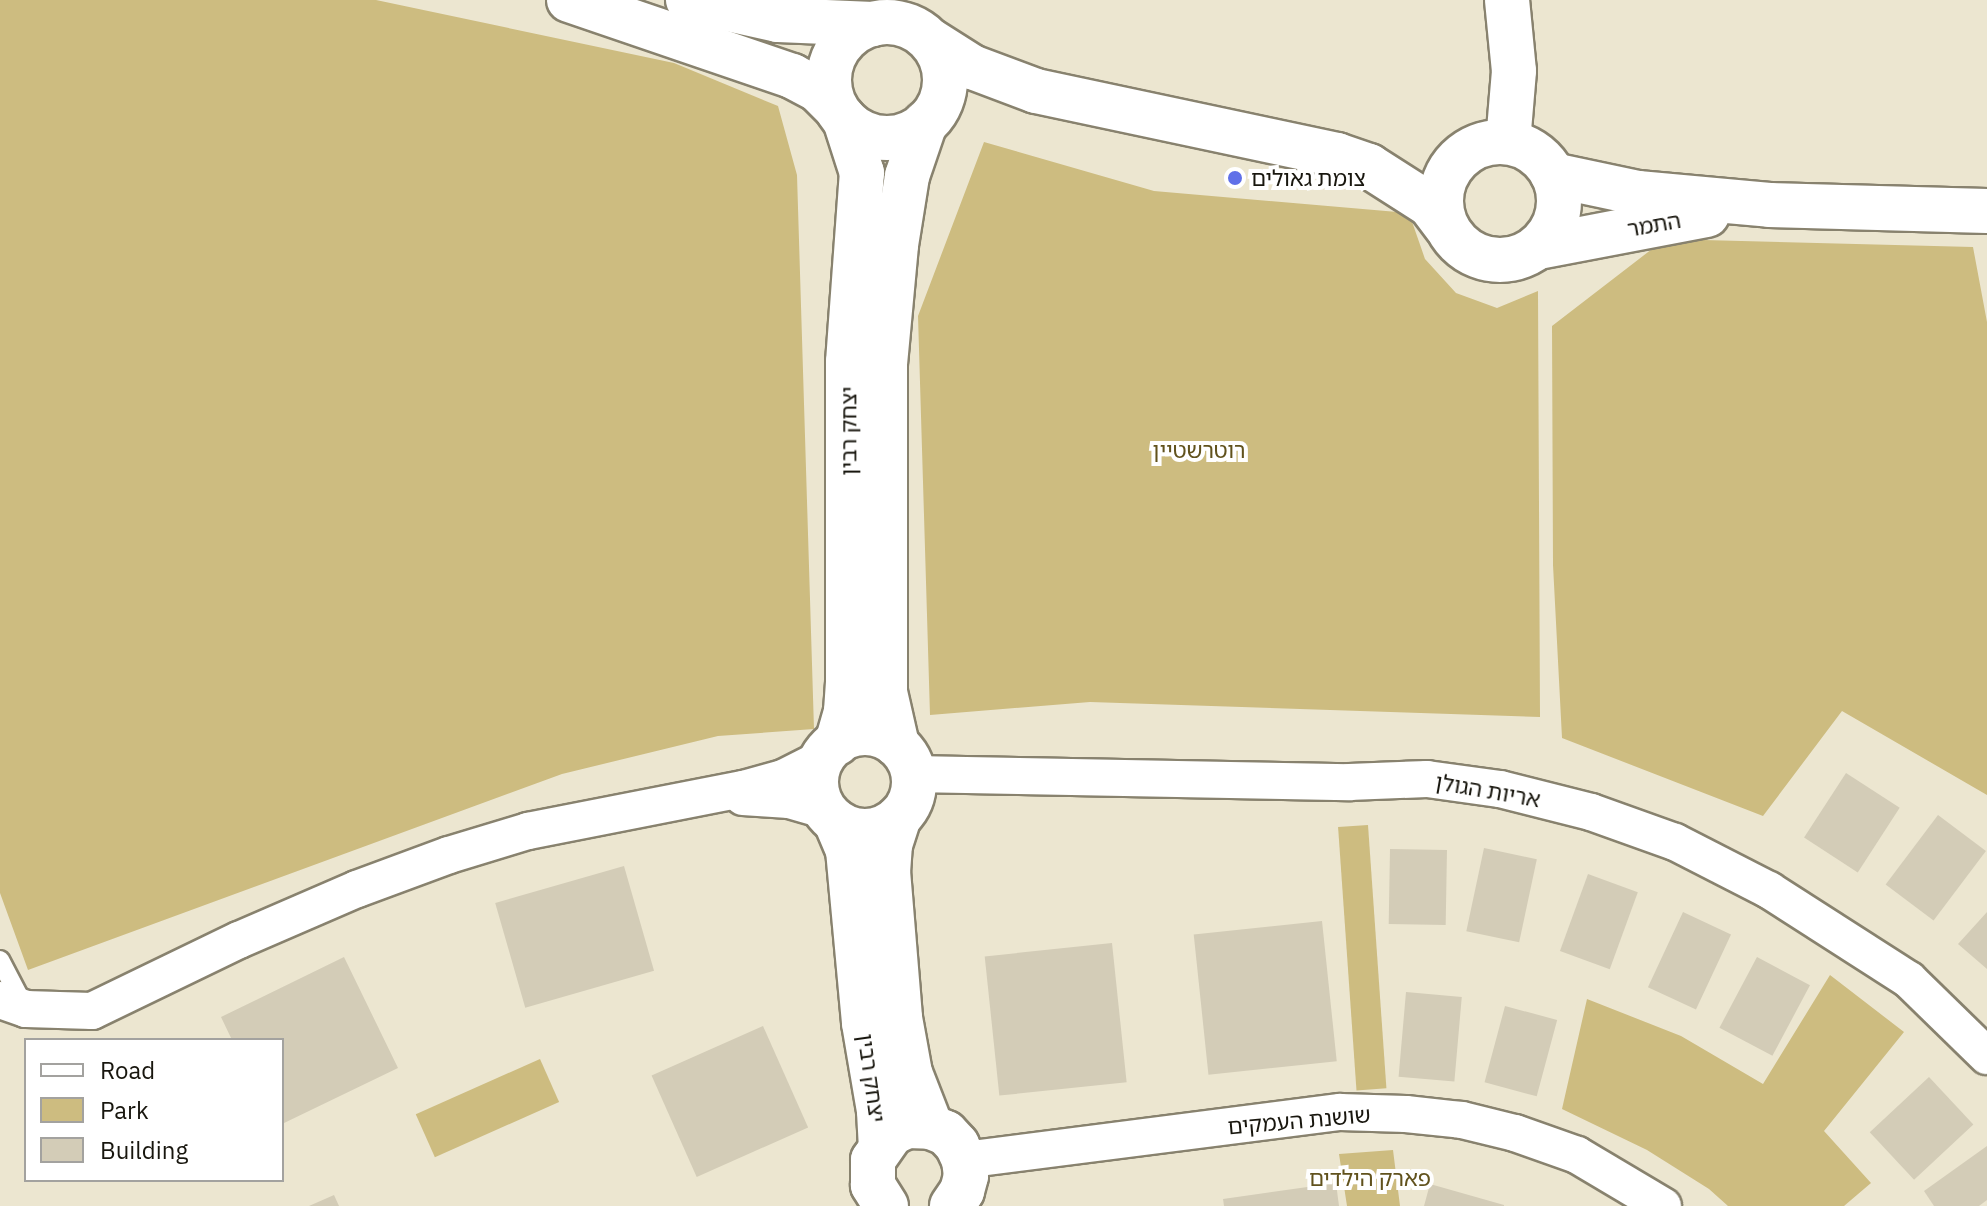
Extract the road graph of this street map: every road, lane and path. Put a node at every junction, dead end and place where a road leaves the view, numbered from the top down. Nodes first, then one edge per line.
1 (569, 0) edge
2 (688, 0) edge
3 (1507, 0) edge
4 (873, 24) junction
5 (931, 41) junction
6 (1036, 91) junction
7 (840, 114) junction
8 (931, 117) junction
9 (1488, 147) junction
10 (1337, 155) junction
11 (1553, 175) junction
12 (1769, 205) junction
13 (1987, 211) edge
14 (1446, 226) junction
15 (1539, 247) junction
16 (829, 751) junction
17 (905, 759) junction
18 (718, 795) junction
19 (830, 816) junction
20 (899, 817) junction
21 (0, 960) edge
22 (13, 1004) edge
23 (1987, 1056) edge
24 (931, 1127) junction
25 (881, 1145) junction
26 (964, 1160) junction
27 (885, 1205) edge
28 (953, 1206) edge
29 (1663, 1206) edge

1 - 7 main road
2 - 4 main road
3 - 9 main road
4 - 5 main road
4 - 7 main road
5 - 6 main road
5 - 8 main road
6 - 8 main road
6 - 10 main road
7 - 8 main road
7 - 16 main road, יצחק רבין
8 - 17 main road, יצחק רבין
9 - 10 main road
9 - 11 main road
9 - 14 main road
10 - 14 main road
11 - 12 main road, התמר
11 - 15 main road
12 - 13 main road, התמר
12 - 15 main road, התמר
14 - 15 main road
16 - 17 main road
16 - 18 street
16 - 19 main road
17 - 20 main road
17 - 23 street, אריות הגולן
18 - 19 street
18 - 22 street
19 - 20 main road
19 - 25 main road, יצחק רבין
20 - 24 main road, יצחק רבין
21 - 22 lane
24 - 25 main road
24 - 26 main road
25 - 27 main road, יצחק רבין
26 - 28 main road
26 - 29 street, שושנת העמקים

